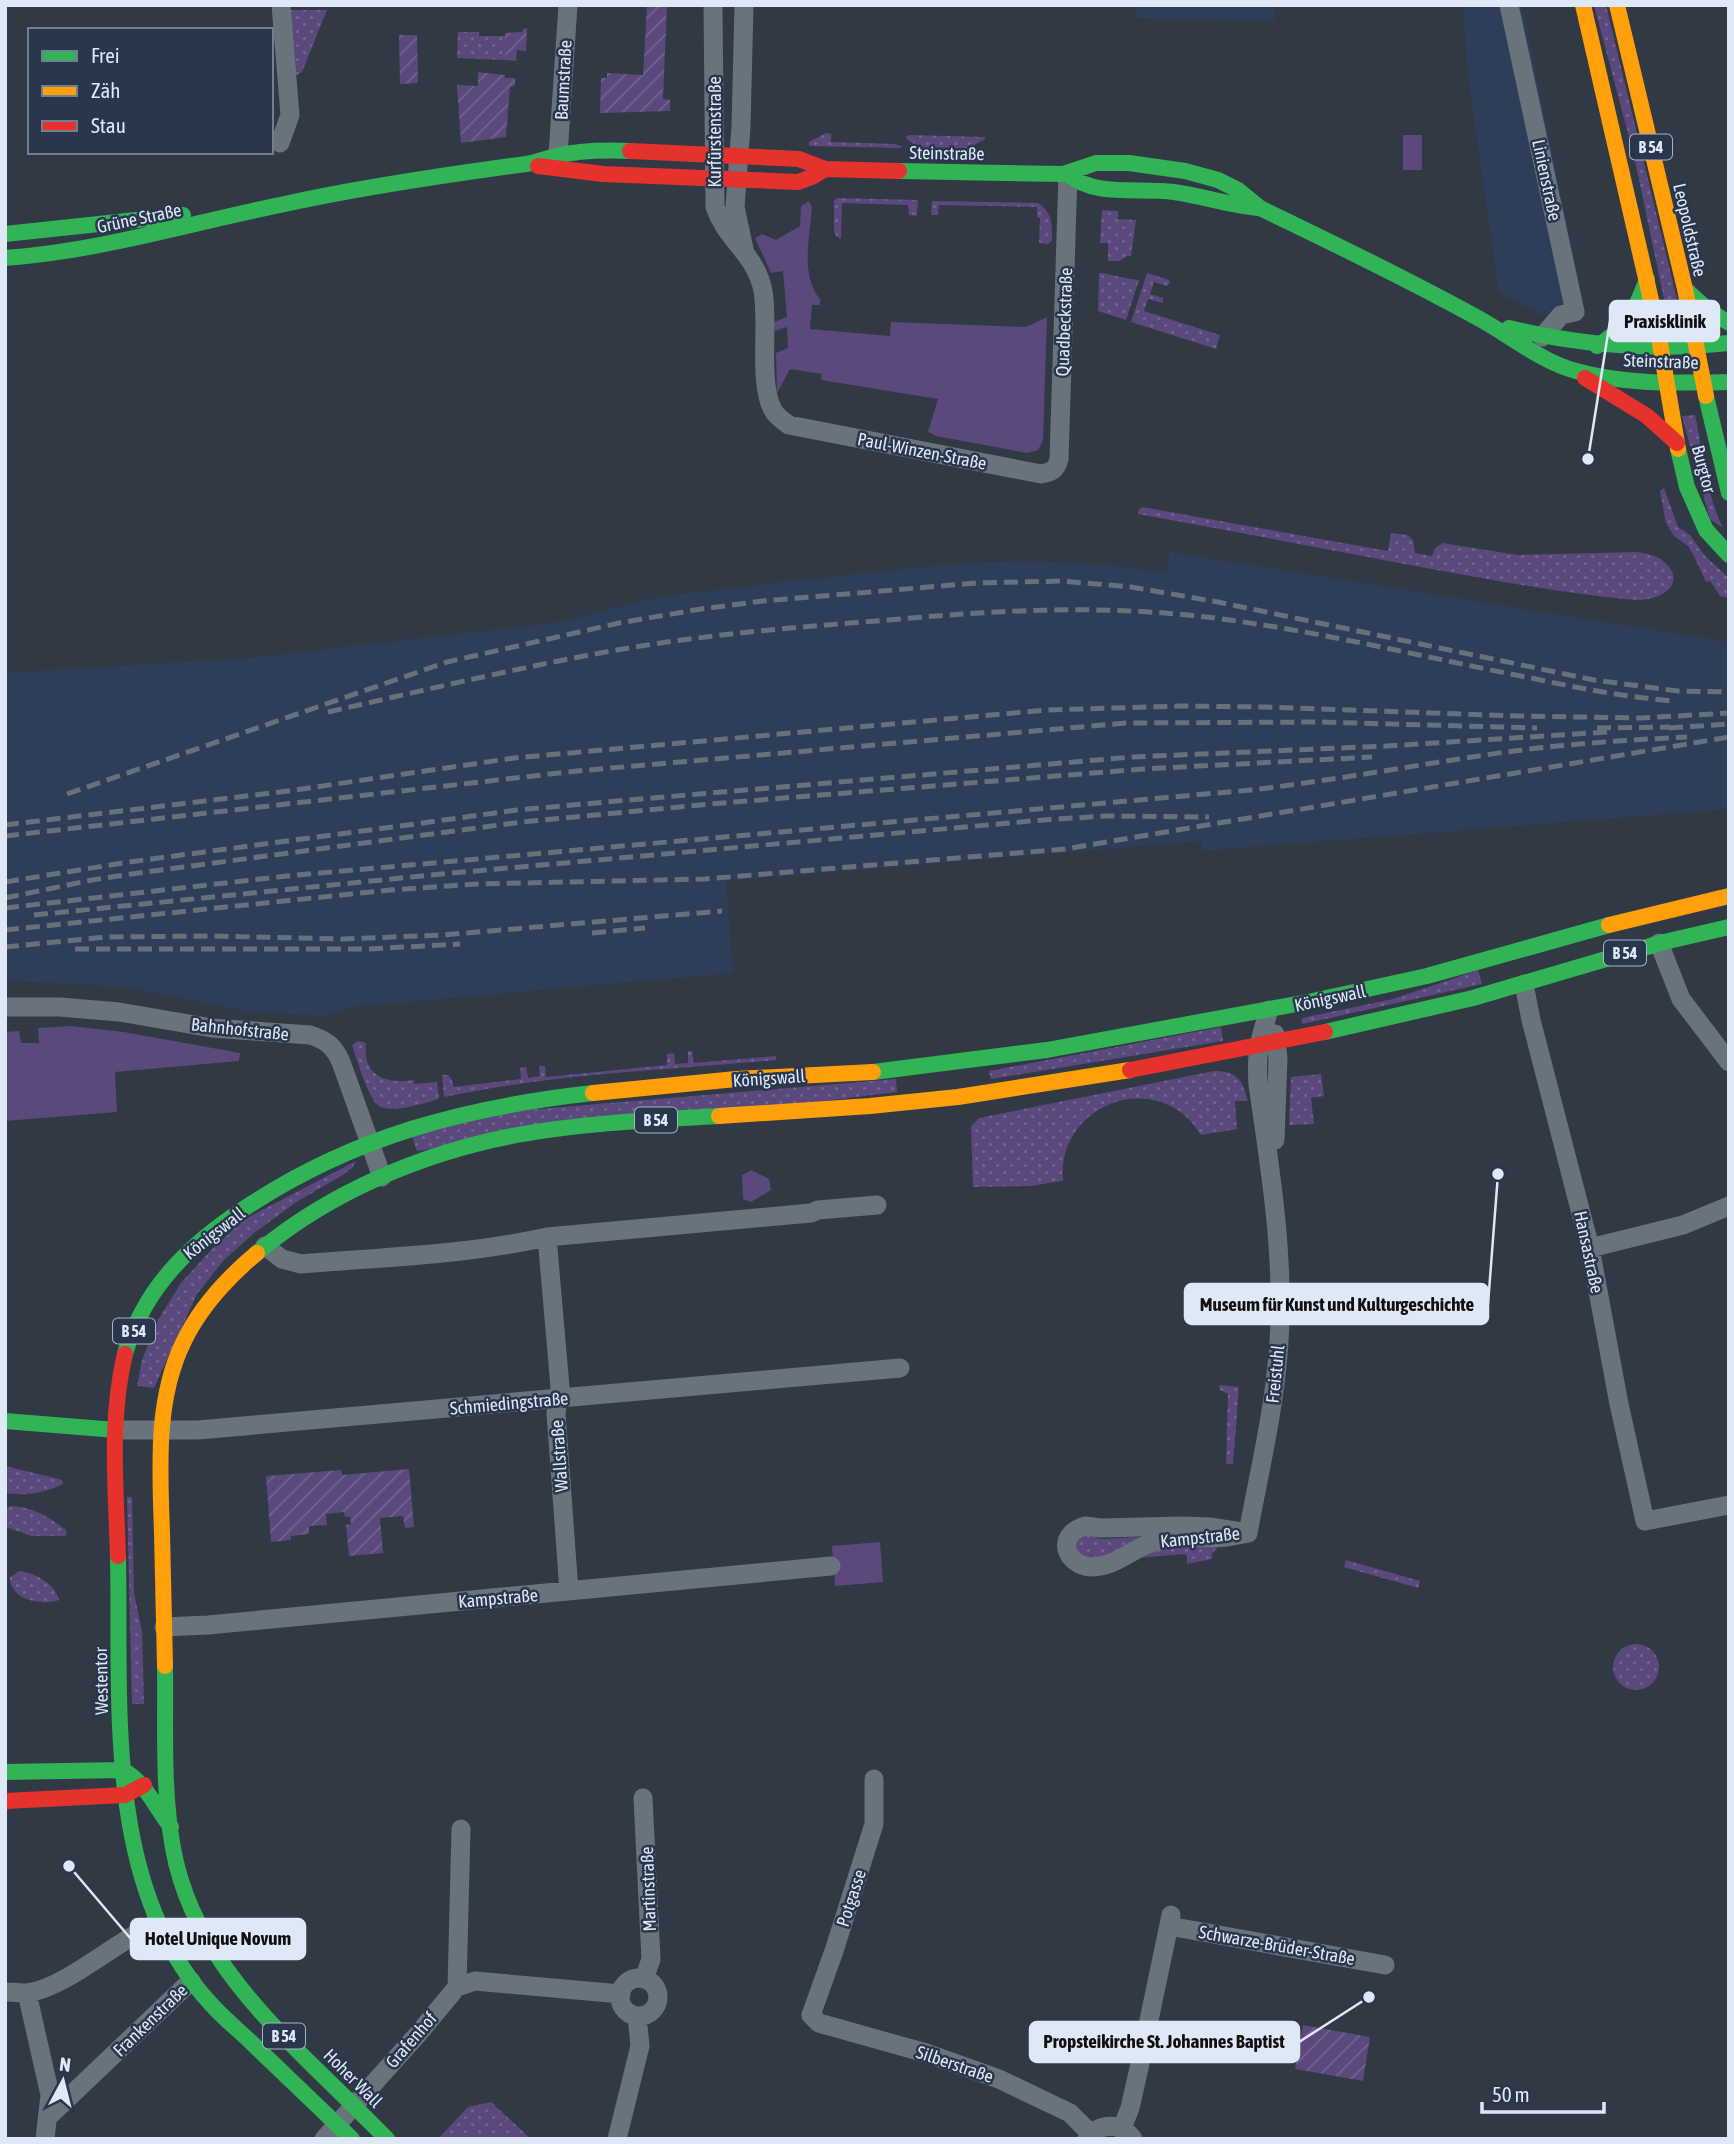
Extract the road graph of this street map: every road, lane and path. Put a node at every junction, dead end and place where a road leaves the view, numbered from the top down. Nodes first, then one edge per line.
1 (281, 5) edge
2 (568, 5) edge
3 (713, 5) edge
4 (744, 5) edge
5 (1509, 5) edge
6 (1583, 5) edge
7 (1617, 5) edge
8 (280, 144) dead end
9 (713, 153) junction
10 (558, 155) junction
11 (738, 155) junction
12 (529, 164) junction
13 (825, 169) junction
14 (1068, 174) junction
15 (714, 178) junction
16 (736, 180) junction
17 (279, 205) junction
18 (1260, 208) junction
19 (5, 234) edge
20 (744, 250) junction
21 (5, 258) edge
22 (1647, 279) junction
23 (1685, 289) junction
24 (1480, 320) junction
25 (1729, 323) edge
26 (1542, 337) junction
27 (1729, 343) edge
28 (1597, 346) junction
29 (1696, 348) junction
30 (1662, 349) junction
31 (1575, 371) junction
32 (1667, 382) junction
33 (1703, 382) junction
34 (1729, 382) edge
35 (789, 425) joint
36 (1729, 425) edge
37 (1677, 443) junction
38 (1718, 454) junction
39 (1055, 469) joint
40 (1729, 494) edge
41 (1729, 555) edge
42 (1729, 897) edge
43 (1729, 928) edge
44 (1660, 943) junction
45 (1543, 944) junction
46 (1524, 984) junction
47 (5, 1007) edge
48 (1269, 1010) junction
49 (1277, 1042) junction
50 (1257, 1046) junction
51 (1729, 1062) edge
52 (369, 1142) junction
53 (1270, 1172) junction
54 (382, 1177) junction
55 (877, 1205) dead end
56 (1729, 1206) edge
57 (547, 1237) junction
58 (265, 1246) junction
59 (1590, 1248) junction
60 (901, 1368) dead end
61 (558, 1399) junction
62 (5, 1421) edge
63 (116, 1430) junction
64 (160, 1431) junction
65 (1729, 1505) edge
66 (1248, 1533) junction
67 (831, 1566) dead end
68 (118, 1591) joint
69 (569, 1591) junction
70 (164, 1627) junction
71 (166, 1763) junction
72 (122, 1770) junction
73 (5, 1772) edge
74 (874, 1779) dead end
75 (144, 1786) junction
76 (125, 1795) junction
77 (643, 1798) dead end
78 (5, 1801) edge
79 (171, 1828) junction
80 (461, 1829) dead end
81 (150, 1926) junction
82 (1385, 1965) dead end
83 (644, 1979) junction
84 (191, 1981) junction
85 (457, 1987) junction
86 (5, 1992) edge
87 (27, 1993) junction
88 (621, 1994) junction
89 (811, 2015) joint
90 (637, 2016) junction
91 (354, 2105) junction
92 (48, 2117) junction
93 (330, 2132) edge
94 (1128, 2133) edge
95 (1089, 2136) edge
96 (45, 2139) edge
97 (352, 2139) edge
98 (387, 2139) edge
99 (617, 2139) edge

1 - 8 street
2 - 10 street, Baumstraße
3 - 9 street, Kurfürstenstraße
4 - 11 street, Kurfürstenstraße
5 - 26 street, Linienstraße
6 - 22 main road, B 54
7 - 23 main road, Leopoldstraße / B 54
9 - 10 main road, Grüne Straße
9 - 11 main road, Steinstraße
9 - 15 street, Kurfürstenstraße
10 - 12 main road, Grüne Straße
11 - 13 main road, Steinstraße
11 - 16 street, Kurfürstenstraße
12 - 15 main road, Grüne Straße
12 - 17 main road, Grüne Straße
13 - 14 main road, Steinstraße
13 - 16 main road, Steinstraße
14 - 18 main road, Steinstraße
14 - 18 main road, Steinstraße
14 - 39 street, Quadbeckstraße
15 - 16 main road, Steinstraße
15 - 20 street, Kurfürstenstraße
16 - 20 street, Kurfürstenstraße
17 - 19 main road, Grüne Straße
17 - 21 main road, Grüne Straße
18 - 24 main road, Steinstraße
20 - 35 street, Kurfürstenstraße
22 - 28 main road
22 - 30 main road, B 54
23 - 25 main road
23 - 29 main road, Leopoldstraße / B 54
24 - 26 main road, Steinstraße
24 - 31 main road, Steinstraße
26 - 28 main road, Steinstraße
27 - 29 main road, Steinstraße
28 - 30 main road, Steinstraße
29 - 30 main road, Steinstraße
29 - 33 main road, Leopoldstraße / B 54
30 - 32 main road, B 54
31 - 32 main road, Steinstraße
31 - 37 main road
32 - 33 main road, Steinstraße
32 - 37 main road, Burgtor / B 54
33 - 34 main road, Steinstraße
33 - 38 main road, Burgtor / B 54
35 - 39 street, Paul-Winzen-Straße
36 - 38 main road
37 - 41 main road, Burgtor / B 54
38 - 40 main road, Burgtor / B 54
42 - 45 main road, Königswall / B 54
43 - 44 main road, Königswall / B 54
44 - 46 main road, Königswall / B 54
44 - 51 street
45 - 46 main road
45 - 48 main road, Königswall / B 54
46 - 49 main road, Königswall / B 54
46 - 59 street, Hansastraße
47 - 52 street, Bahnhofstraße
48 - 49 street, Freistuhl
48 - 50 street, Freistuhl
48 - 52 main road, Königswall / B 54
49 - 50 main road, Königswall / B 54
49 - 53 street, Freistuhl
50 - 53 street, Freistuhl
50 - 54 main road, Königswall / B 54
52 - 54 street, Bahnhofstraße
52 - 63 main road, Königswall / B 54
53 - 66 street, Freistuhl
54 - 58 main road, Königswall / B 54
55 - 57 street
56 - 59 street
57 - 58 street
57 - 61 street, Wallstraße
58 - 64 main road, Königswall / B 54
59 - 65 street, Hansastraße
60 - 61 street, Schmiedingstraße
61 - 64 street, Schmiedingstraße
61 - 69 street, Wallstraße
62 - 63 main road
63 - 64 street, Schmiedingstraße
63 - 68 main road, Königswall / B 54
64 - 70 main road, Königswall / B 54
66 - 66 street, Kampstraße
67 - 69 street, Kampstraße
68 - 72 main road, Westentor
69 - 70 street, Kampstraße
70 - 71 main road, B 54
71 - 75 main road
71 - 79 main road, B 54
72 - 73 main road
72 - 75 main road
72 - 76 main road, Westentor / B 54
74 - 89 street, Potgasse
75 - 76 main road
75 - 79 main road
76 - 78 main road
76 - 81 main road, Westentor / B 54
77 - 83 street, Martinstraße
79 - 91 main road, Hoher Wall / B 54
80 - 85 street
81 - 84 main road, B 54
81 - 87 street
82 - 94 street, Schwarze-Brüder-Straße
83 - 88 street
83 - 90 street
84 - 92 street, Frankenstraße
84 - 93 main road, B 54
85 - 88 street
85 - 91 street, Grafenhof
86 - 87 street
87 - 92 street
88 - 90 street
89 - 95 street, Silberstraße
90 - 99 street
91 - 93 street, Grafenhof
91 - 98 main road, Hoher Wall / B 54
92 - 96 street
93 - 97 main road, B 54
94 - 95 street

